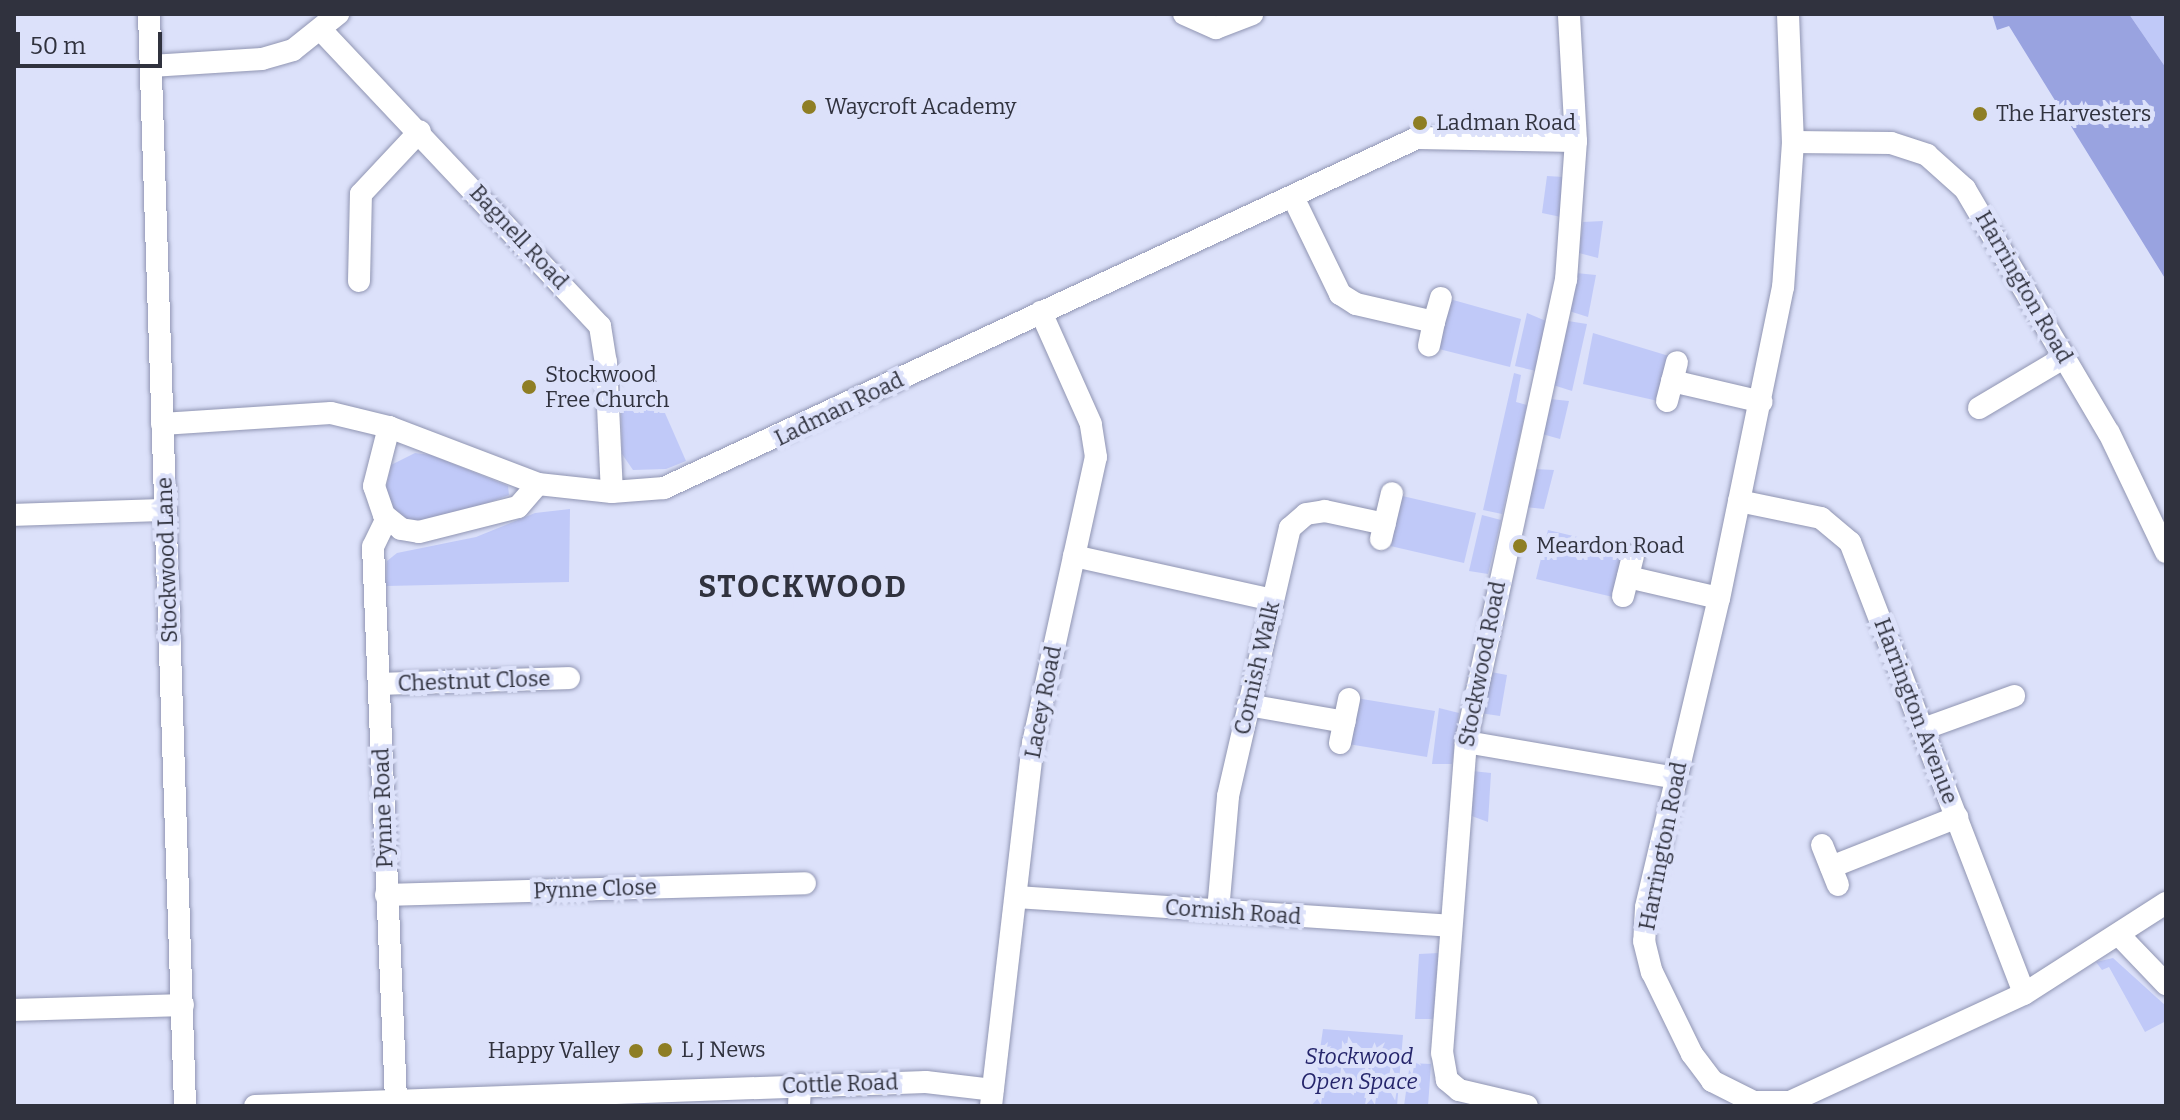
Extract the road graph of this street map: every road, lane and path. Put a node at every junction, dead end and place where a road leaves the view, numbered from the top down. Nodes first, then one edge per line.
1 (149, 14) edge
2 (338, 14) edge
3 (1184, 14) edge
4 (1252, 14) edge
5 (1569, 14) edge
6 (1788, 14) edge
7 (321, 30) junction
8 (151, 66) junction
9 (420, 131) junction
10 (1576, 141) junction
11 (1793, 142) junction
12 (1293, 197) junction
13 (381, 258) dead end
14 (1441, 298) dead end
15 (1041, 312) junction
16 (1434, 322) junction
17 (1429, 345) dead end
18 (2065, 357) junction
19 (1672, 381) dead end
20 (1762, 402) junction
21 (1979, 408) dead end
22 (162, 424) junction
23 (389, 427) junction
24 (538, 484) junction
25 (612, 492) junction
26 (1392, 493) dead end
27 (1739, 501) junction
28 (166, 510) junction
29 (14, 515) edge
30 (387, 518) junction
31 (2166, 552) edge
32 (1074, 556) junction
33 (1628, 576) dead end
34 (1719, 598) junction
35 (1272, 600) junction
36 (569, 678) dead end
37 (380, 684) junction
38 (2014, 696) dead end
39 (1349, 699) dead end
40 (1248, 705) junction
41 (1923, 729) junction
42 (1466, 742) junction
43 (1676, 778) junction
44 (1957, 817) junction
45 (1822, 845) dead end
46 (805, 883) dead end
47 (386, 895) junction
48 (1016, 897) junction
49 (2166, 903) edge
50 (1218, 911) junction
51 (1450, 926) junction
52 (2119, 935) junction
53 (2166, 984) edge
54 (2024, 994) junction
55 (183, 1005) junction
56 (14, 1010) edge
57 (800, 1096) edge
58 (992, 1098) edge
59 (609, 1099) edge
60 (396, 1100) junction
61 (185, 1106) edge
62 (255, 1106) edge
63 (1527, 1106) edge

1 - 8 street, Stockwood Lane
2 - 7 street
3 - 4 street
5 - 10 street, Stockwood Road
6 - 11 street, Harrington Road
7 - 8 street
7 - 9 street, Bagnell Road
8 - 22 street, Stockwood Lane
9 - 13 street
9 - 25 street, Bagnell Road
10 - 12 street, Ladman Road
10 - 42 street, Stockwood Road
11 - 18 street, Harrington Road
11 - 20 street, Harrington Road
12 - 15 street, Ladman Road
12 - 16 street
14 - 16 street
15 - 25 street, Ladman Road
15 - 32 street, Lacey Road
16 - 17 street
18 - 21 street
18 - 31 street, Harrington Road
19 - 20 street
20 - 27 street, Harrington Road
22 - 23 street, Ladman Road
22 - 28 street, Stockwood Lane
23 - 24 street, Ladman Road
23 - 30 street
24 - 25 street, Ladman Road
24 - 30 street
26 - 35 street, Cornish Walk
27 - 34 street, Harrington Road
27 - 41 street, Harrington Avenue
28 - 29 street
28 - 55 street, Stockwood Lane
30 - 37 street, Pynne Road
32 - 35 street
32 - 48 street, Lacey Road
33 - 34 street
34 - 43 street, Harrington Road
35 - 40 street, Cornish Walk
36 - 37 street, Chestnut Close
37 - 47 street, Pynne Road
38 - 41 street
39 - 40 street
40 - 50 street, Cornish Walk
41 - 44 street, Harrington Avenue
42 - 43 street
42 - 51 street, Stockwood Road
43 - 54 street, Harrington Road
44 - 45 street
44 - 54 street, Harrington Avenue
46 - 47 street, Pynne Close
47 - 60 street, Pynne Road
48 - 50 street, Cornish Road
48 - 58 street, Lacey Road
49 - 52 street, Harrington Road
50 - 51 street, Cornish Road
51 - 63 street, Stockwood Road
52 - 53 street
52 - 54 street, Harrington Road
55 - 56 street
55 - 61 street, Stockwood Lane
57 - 58 street, Cottle Road
57 - 59 street, Cottle Road
59 - 60 street, Cottle Road
60 - 62 street, Cottle Road

